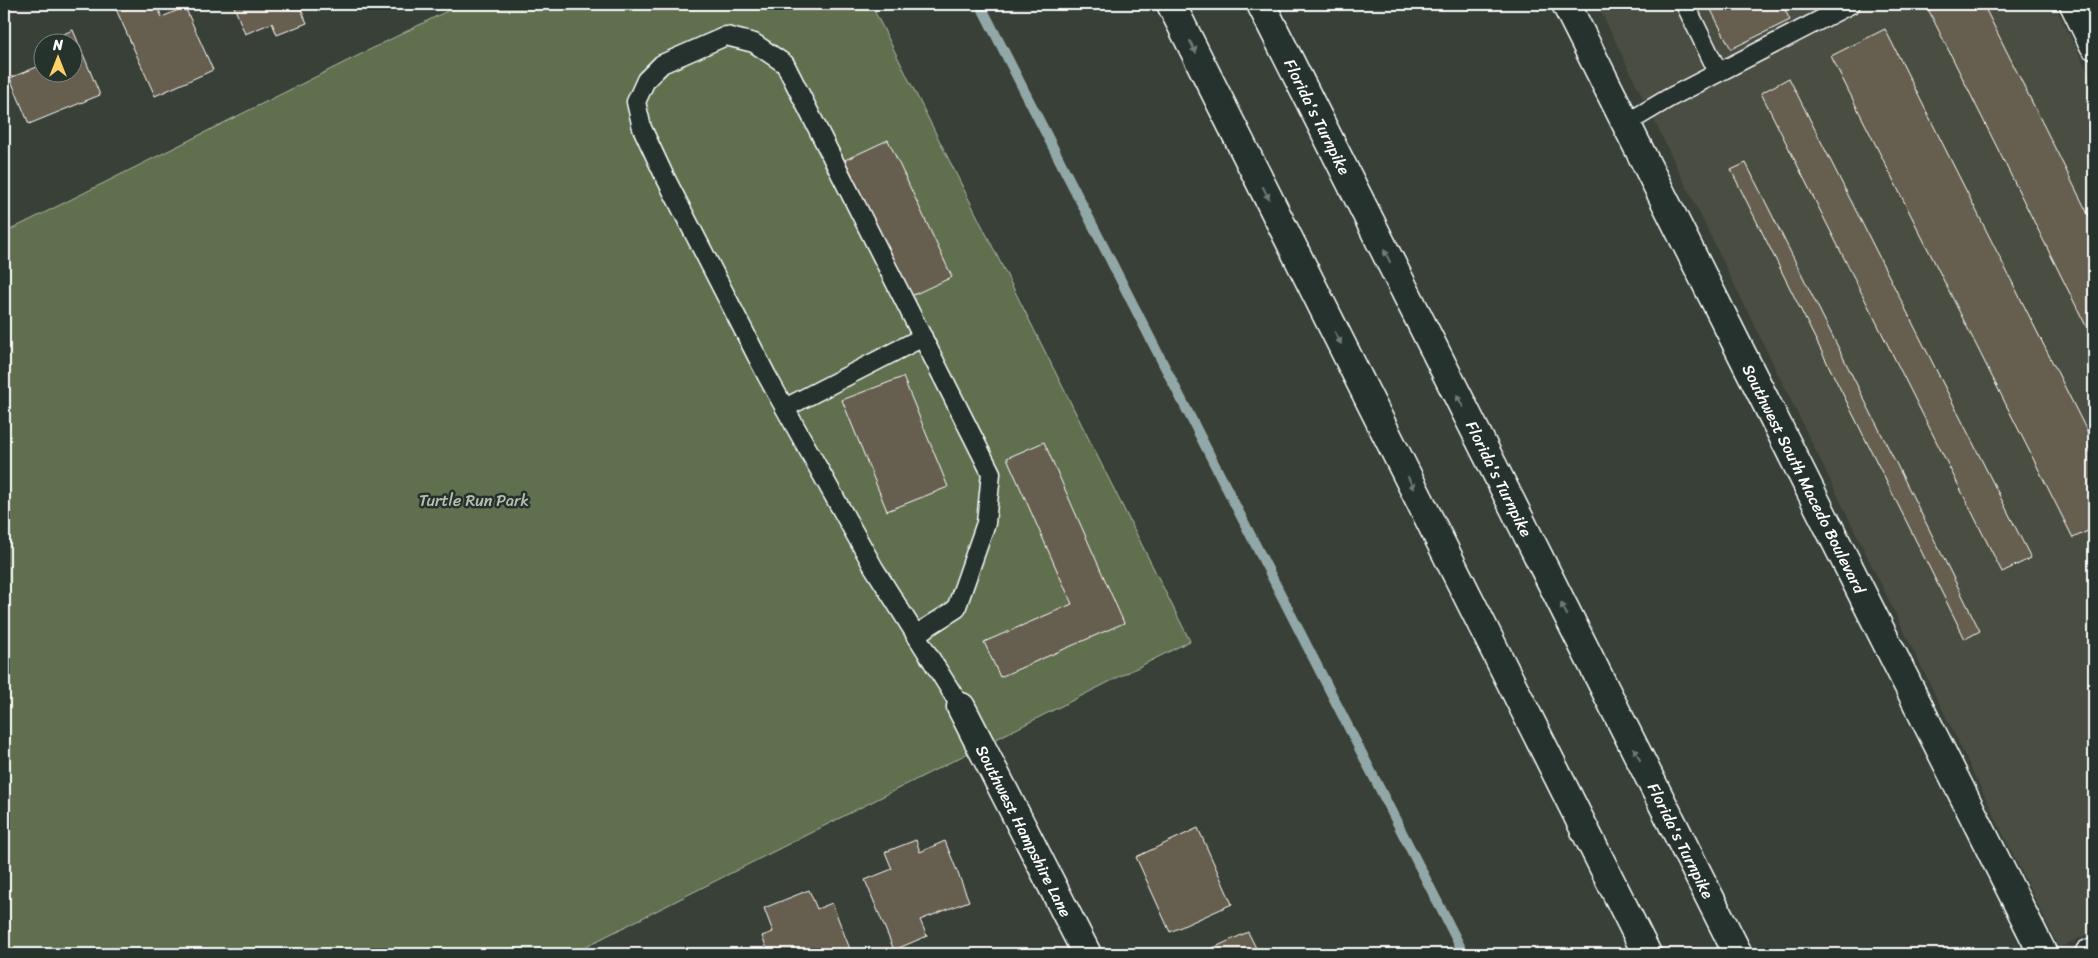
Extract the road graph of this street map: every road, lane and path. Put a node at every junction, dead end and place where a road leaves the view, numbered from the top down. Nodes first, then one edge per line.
1 (1171, 4) edge
2 (1261, 4) edge
3 (1566, 4) edge
4 (1685, 4) edge
5 (1852, 4) edge
6 (2074, 4) edge
7 (2094, 45) edge
8 (1718, 72) junction
9 (1627, 123) junction
10 (923, 337) junction
11 (785, 408) junction
12 (915, 635) junction
13 (961, 707) joint
14 (2094, 952) edge
15 (1087, 954) edge
16 (1647, 954) edge
17 (1738, 954) edge
18 (2043, 954) edge
19 (2089, 954) edge

1 -> 16 main road
17 -> 2 main road, Florida's Turnpike
3 - 9 main road, Southwest South Macedo Boulevard
4 - 8 lane
5 - 8 lane
6 - 7 main road
8 - 9 lane
9 - 18 main road, Southwest South Macedo Boulevard
10 - 11 lane
10 - 11 lane
10 - 12 lane
11 - 12 lane
12 - 13 lane
13 - 15 main road, Southwest Hampshire Lane
14 - 19 main road

